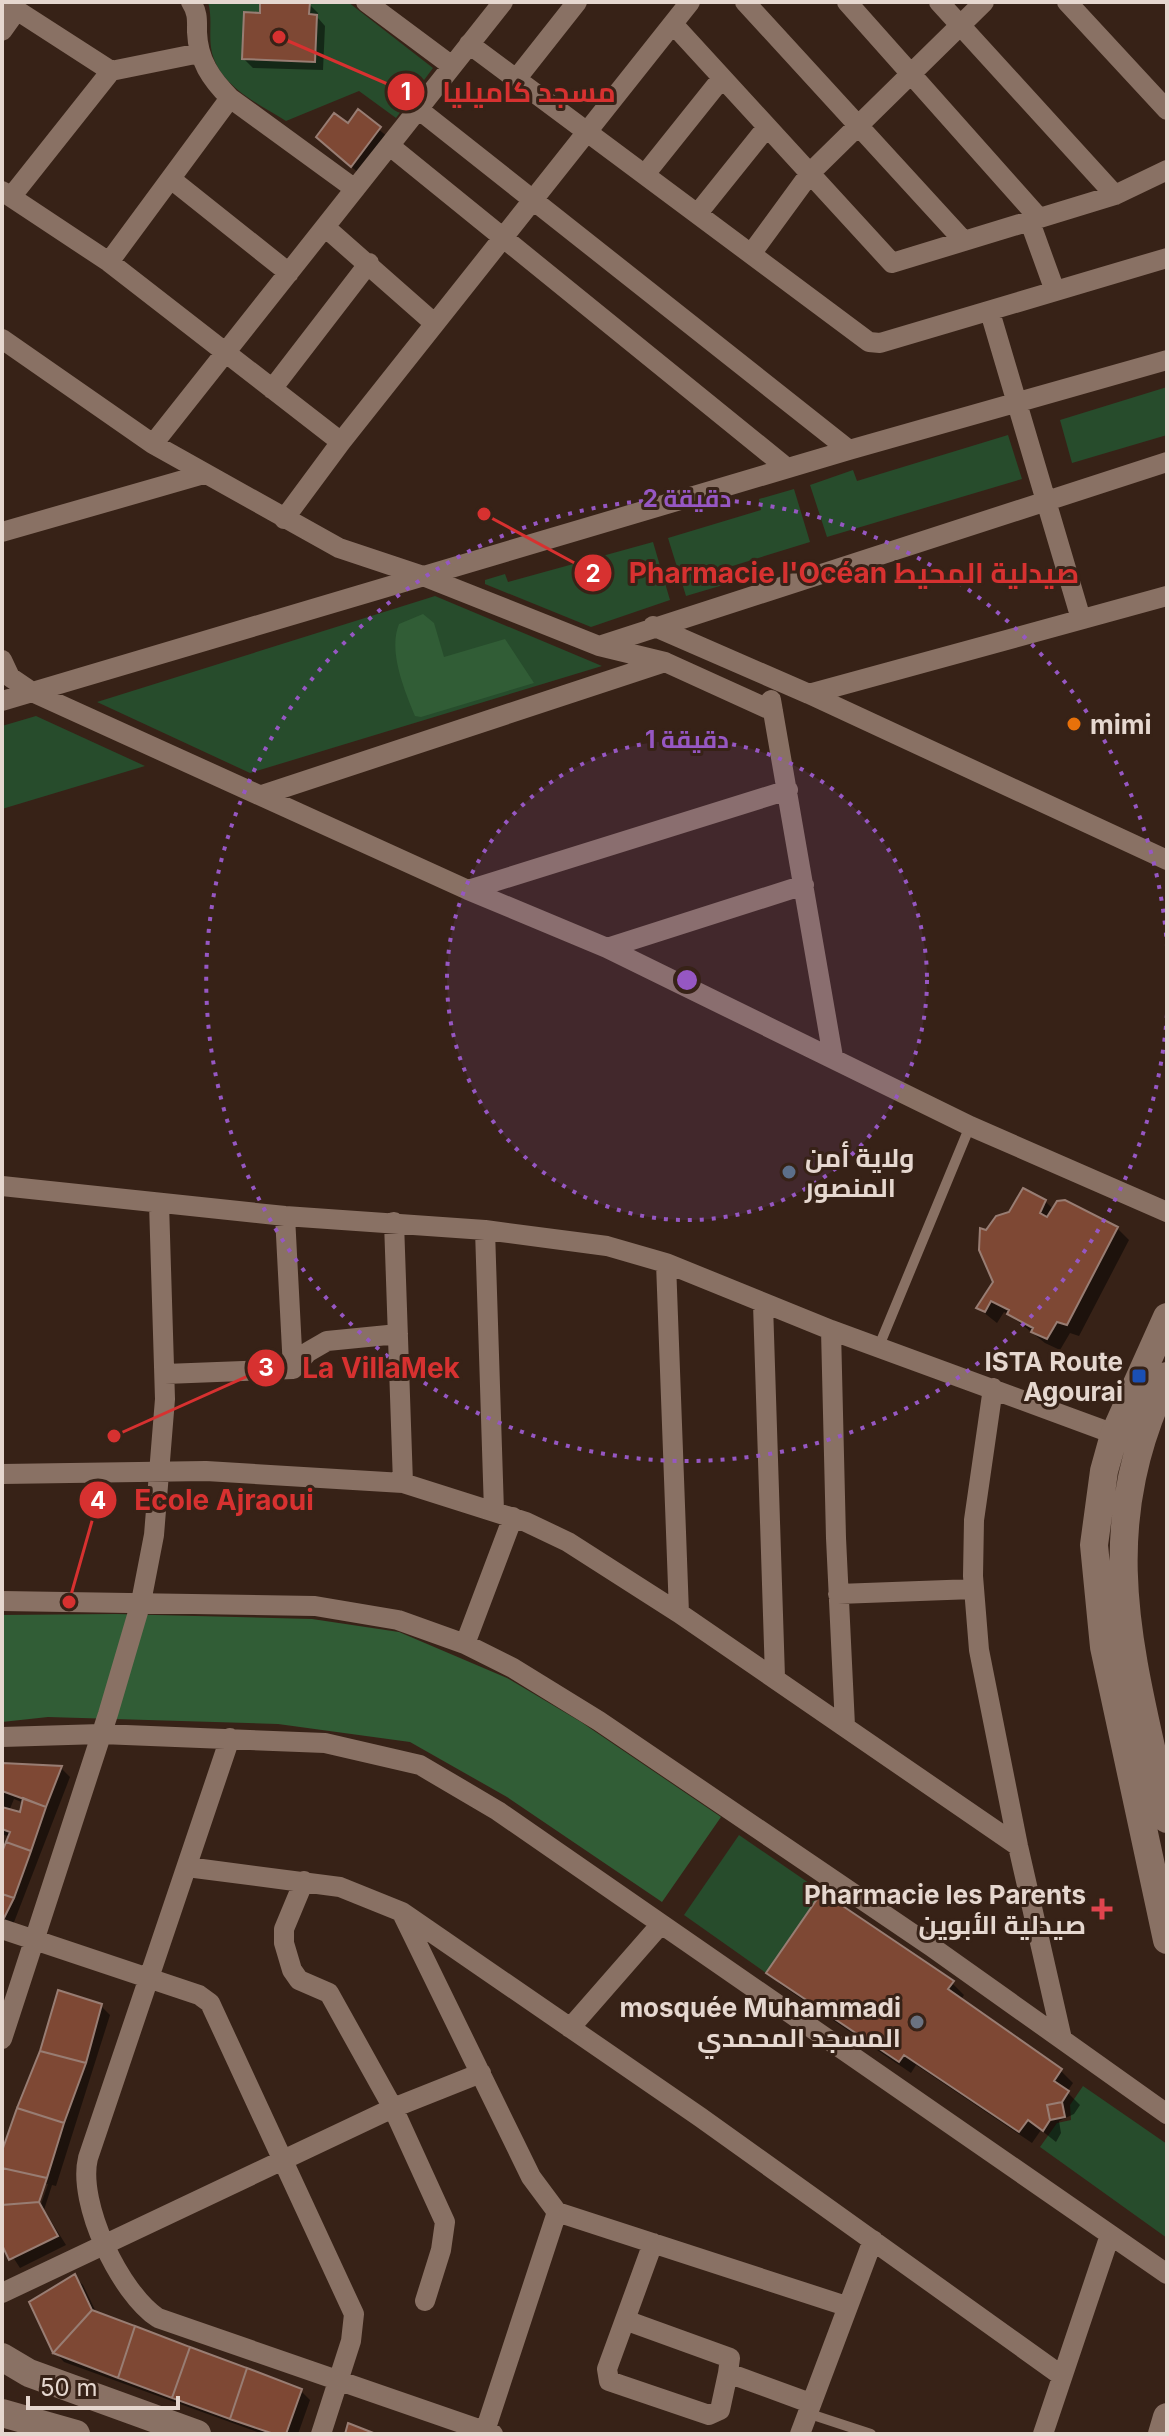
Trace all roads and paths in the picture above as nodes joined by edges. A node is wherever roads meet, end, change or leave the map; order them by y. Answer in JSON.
{"nodes":[{"id":1,"x":191,"y":2,"type":"edge"},
{"id":2,"x":366,"y":2,"type":"edge"},
{"id":3,"x":503,"y":2,"type":"edge"},
{"id":4,"x":577,"y":2,"type":"edge"},
{"id":5,"x":690,"y":2,"type":"edge"},
{"id":6,"x":745,"y":2,"type":"edge"},
{"id":7,"x":847,"y":2,"type":"edge"},
{"id":8,"x":939,"y":2,"type":"edge"},
{"id":9,"x":984,"y":2,"type":"edge"},
{"id":10,"x":1067,"y":2,"type":"edge"},
{"id":11,"x":11,"y":6,"type":"edge"},
{"id":12,"x":673,"y":24,"type":"junction"},
{"id":13,"x":960,"y":25,"type":"junction"},
{"id":14,"x":2,"y":31,"type":"edge"},
{"id":15,"x":469,"y":44,"type":"junction"},
{"id":16,"x":200,"y":53,"type":"junction"},
{"id":17,"x":452,"y":66,"type":"junction"},
{"id":18,"x":111,"y":71,"type":"junction"},
{"id":19,"x":908,"y":73,"type":"junction"},
{"id":20,"x":517,"y":78,"type":"junction"},
{"id":21,"x":722,"y":78,"type":"junction"},
{"id":22,"x":230,"y":98,"type":"junction"},
{"id":23,"x":418,"y":109,"type":"junction"},
{"id":24,"x":1167,"y":110,"type":"edge"},
{"id":25,"x":855,"y":125,"type":"junction"},
{"id":26,"x":767,"y":127,"type":"junction"},
{"id":27,"x":588,"y":130,"type":"junction"},
{"id":28,"x":390,"y":146,"type":"junction"},
{"id":29,"x":1167,"y":170,"type":"edge"},
{"id":30,"x":811,"y":172,"type":"junction"},
{"id":31,"x":646,"y":173,"type":"junction"},
{"id":32,"x":171,"y":179,"type":"junction"},
{"id":33,"x":355,"y":189,"type":"junction"},
{"id":34,"x":6,"y":194,"type":"edge"},
{"id":35,"x":1115,"y":195,"type":"junction"},
{"id":36,"x":535,"y":200,"type":"junction"},
{"id":37,"x":698,"y":213,"type":"junction"},
{"id":38,"x":1034,"y":220,"type":"junction"},
{"id":39,"x":325,"y":227,"type":"junction"},
{"id":40,"x":503,"y":237,"type":"junction"},
{"id":41,"x":963,"y":240,"type":"junction"},
{"id":42,"x":751,"y":254,"type":"junction"},
{"id":43,"x":1167,"y":258,"type":"edge"},
{"id":44,"x":109,"y":262,"type":"junction"},
{"id":45,"x":369,"y":263,"type":"junction"},
{"id":46,"x":289,"y":273,"type":"junction"},
{"id":47,"x":1055,"y":291,"type":"junction"},
{"id":48,"x":990,"y":312,"type":"junction"},
{"id":49,"x":434,"y":323,"type":"junction"},
{"id":50,"x":2,"y":339,"type":"edge"},
{"id":51,"x":225,"y":354,"type":"junction"},
{"id":52,"x":1167,"y":360,"type":"edge"},
{"id":53,"x":272,"y":389,"type":"junction"},
{"id":54,"x":1017,"y":404,"type":"junction"},
{"id":55,"x":341,"y":442,"type":"junction"},
{"id":56,"x":153,"y":444,"type":"junction"},
{"id":57,"x":849,"y":450,"type":"junction"},
{"id":58,"x":1167,"y":462,"type":"edge"},
{"id":59,"x":787,"y":468,"type":"junction"},
{"id":60,"x":204,"y":474,"type":"junction"},
{"id":61,"x":1046,"y":500,"type":"junction"},
{"id":62,"x":284,"y":519,"type":"junction"},
{"id":63,"x":2,"y":532,"type":"edge"},
{"id":64,"x":423,"y":576,"type":"junction"},
{"id":65,"x":1167,"y":596,"type":"edge"},
{"id":66,"x":1081,"y":619,"type":"junction"},
{"id":67,"x":653,"y":626,"type":"junction"},
{"id":68,"x":599,"y":646,"type":"junction"},
{"id":69,"x":2,"y":660,"type":"edge"},
{"id":70,"x":665,"y":662,"type":"junction"},
{"id":71,"x":768,"y":676,"type":"junction"},
{"id":72,"x":32,"y":692,"type":"junction"},
{"id":73,"x":809,"y":694,"type":"junction"},
{"id":74,"x":2,"y":701,"type":"edge"},
{"id":75,"x":773,"y":711,"type":"junction"},
{"id":76,"x":788,"y":790,"type":"junction"},
{"id":77,"x":262,"y":795,"type":"junction"},
{"id":78,"x":1167,"y":860,"type":"edge"},
{"id":79,"x":804,"y":885,"type":"junction"},
{"id":80,"x":468,"y":890,"type":"junction"},
{"id":81,"x":607,"y":948,"type":"junction"},
{"id":82,"x":833,"y":1057,"type":"junction"},
{"id":83,"x":970,"y":1126,"type":"junction"},
{"id":84,"x":2,"y":1186,"type":"edge"},
{"id":85,"x":159,"y":1203,"type":"junction"},
{"id":86,"x":1167,"y":1212,"type":"edge"},
{"id":87,"x":285,"y":1216,"type":"junction"},
{"id":88,"x":394,"y":1222,"type":"junction"},
{"id":89,"x":485,"y":1230,"type":"junction"},
{"id":90,"x":666,"y":1263,"type":"junction"},
{"id":91,"x":763,"y":1304,"type":"junction"},
{"id":92,"x":1167,"y":1317,"type":"edge"},
{"id":93,"x":831,"y":1330,"type":"junction"},
{"id":94,"x":398,"y":1334,"type":"junction"},
{"id":95,"x":879,"y":1346,"type":"junction"},
{"id":96,"x":293,"y":1369,"type":"junction"},
{"id":97,"x":165,"y":1374,"type":"junction"},
{"id":98,"x":1167,"y":1376,"type":"edge"},
{"id":99,"x":993,"y":1388,"type":"junction"},
{"id":100,"x":1127,"y":1439,"type":"junction"},
{"id":101,"x":160,"y":1470,"type":"junction"},
{"id":102,"x":2,"y":1474,"type":"edge"},
{"id":103,"x":403,"y":1483,"type":"junction"},
{"id":104,"x":504,"y":1514,"type":"junction"},
{"id":105,"x":974,"y":1589,"type":"junction"},
{"id":106,"x":838,"y":1594,"type":"junction"},
{"id":107,"x":2,"y":1601,"type":"edge"},
{"id":108,"x":141,"y":1602,"type":"junction"},
{"id":109,"x":679,"y":1613,"type":"junction"},
{"id":110,"x":465,"y":1644,"type":"junction"},
{"id":111,"x":775,"y":1677,"type":"junction"},
{"id":112,"x":845,"y":1726,"type":"junction"},
{"id":113,"x":101,"y":1734,"type":"junction"},
{"id":114,"x":2,"y":1737,"type":"edge"},
{"id":115,"x":230,"y":1738,"type":"junction"},
{"id":116,"x":1167,"y":1819,"type":"edge"},
{"id":117,"x":1018,"y":1846,"type":"junction"},
{"id":118,"x":187,"y":1867,"type":"junction"},
{"id":119,"x":304,"y":1881,"type":"junction"},
{"id":120,"x":402,"y":1912,"type":"junction"},
{"id":121,"x":661,"y":1924,"type":"junction"},
{"id":122,"x":2,"y":1929,"type":"edge"},
{"id":123,"x":1167,"y":1940,"type":"edge"},
{"id":124,"x":36,"y":1941,"type":"junction"},
{"id":125,"x":146,"y":1978,"type":"junction"},
{"id":126,"x":570,"y":2028,"type":"junction"},
{"id":127,"x":2,"y":2039,"type":"edge"},
{"id":128,"x":1062,"y":2039,"type":"junction"},
{"id":129,"x":481,"y":2073,"type":"junction"},
{"id":130,"x":393,"y":2108,"type":"junction"},
{"id":131,"x":1167,"y":2114,"type":"edge"},
{"id":132,"x":285,"y":2162,"type":"junction"},
{"id":133,"x":557,"y":2212,"type":"junction"},
{"id":134,"x":1110,"y":2235,"type":"junction"},
{"id":135,"x":873,"y":2240,"type":"junction"},
{"id":136,"x":653,"y":2243,"type":"junction"},
{"id":137,"x":107,"y":2246,"type":"junction"},
{"id":138,"x":1167,"y":2274,"type":"edge"},
{"id":139,"x":2,"y":2293,"type":"edge"},
{"id":140,"x":425,"y":2301,"type":"dead end"},
{"id":141,"x":846,"y":2306,"type":"junction"},
{"id":142,"x":625,"y":2320,"type":"junction"},
{"id":143,"x":2,"y":2357,"type":"edge"},
{"id":144,"x":728,"y":2373,"type":"junction"},
{"id":145,"x":1062,"y":2376,"type":"junction"},
{"id":146,"x":340,"y":2380,"type":"junction"},
{"id":147,"x":808,"y":2408,"type":"junction"},
{"id":148,"x":2,"y":2413,"type":"edge"},
{"id":149,"x":1167,"y":2417,"type":"edge"},
{"id":150,"x":487,"y":2433,"type":"edge"},
{"id":151,"x":76,"y":2434,"type":"edge"},
{"id":152,"x":197,"y":2434,"type":"edge"},
{"id":153,"x":321,"y":2434,"type":"edge"},
{"id":154,"x":800,"y":2434,"type":"edge"},
{"id":155,"x":871,"y":2434,"type":"edge"},
{"id":156,"x":1043,"y":2434,"type":"edge"},
{"id":157,"x":1162,"y":2434,"type":"edge"}],
"edges":[{"from":1,"to":16,"type":"street"},
{"from":2,"to":17,"type":"street"},
{"from":3,"to":15,"type":"street"},
{"from":4,"to":20,"type":"street"},
{"from":5,"to":12,"type":"street"},
{"from":6,"to":25,"type":"street"},
{"from":7,"to":19,"type":"street"},
{"from":8,"to":13,"type":"street"},
{"from":9,"to":13,"type":"street"},
{"from":10,"to":24,"type":"street"},
{"from":11,"to":14,"type":"street"},
{"from":11,"to":18,"type":"street"},
{"from":12,"to":21,"type":"street"},
{"from":12,"to":27,"type":"street"},
{"from":13,"to":19,"type":"street"},
{"from":13,"to":35,"type":"street"},
{"from":15,"to":17,"type":"street"},
{"from":15,"to":20,"type":"street"},
{"from":16,"to":18,"type":"street"},
{"from":16,"to":22,"type":"street"},
{"from":17,"to":23,"type":"street"},
{"from":18,"to":34,"type":"street"},
{"from":19,"to":25,"type":"street"},
{"from":19,"to":38,"type":"street"},
{"from":20,"to":27,"type":"street"},
{"from":21,"to":26,"type":"street"},
{"from":21,"to":31,"type":"street"},
{"from":22,"to":32,"type":"street"},
{"from":22,"to":33,"type":"street"},
{"from":23,"to":28,"type":"street"},
{"from":23,"to":36,"type":"street"},
{"from":25,"to":30,"type":"street"},
{"from":25,"to":41,"type":"street"},
{"from":26,"to":30,"type":"street"},
{"from":26,"to":37,"type":"street"},
{"from":27,"to":31,"type":"street"},
{"from":27,"to":36,"type":"street"},
{"from":28,"to":33,"type":"street"},
{"from":28,"to":40,"type":"street"},
{"from":29,"to":35,"type":"street"},
{"from":30,"to":41,"type":"street"},
{"from":30,"to":42,"type":"street"},
{"from":31,"to":37,"type":"street"},
{"from":32,"to":44,"type":"street"},
{"from":32,"to":46,"type":"street"},
{"from":33,"to":39,"type":"street"},
{"from":34,"to":44,"type":"street"},
{"from":35,"to":38,"type":"street"},
{"from":36,"to":40,"type":"street"},
{"from":36,"to":57,"type":"street"},
{"from":37,"to":42,"type":"street"},
{"from":38,"to":41,"type":"street"},
{"from":38,"to":47,"type":"street"},
{"from":39,"to":45,"type":"street"},
{"from":39,"to":46,"type":"street"},
{"from":40,"to":49,"type":"street"},
{"from":40,"to":59,"type":"street"},
{"from":42,"to":48,"type":"street"},
{"from":43,"to":47,"type":"street"},
{"from":44,"to":51,"type":"street"},
{"from":45,"to":49,"type":"street"},
{"from":45,"to":53,"type":"street"},
{"from":46,"to":51,"type":"street"},
{"from":47,"to":48,"type":"street"},
{"from":48,"to":54,"type":"street"},
{"from":49,"to":55,"type":"street"},
{"from":50,"to":56,"type":"street"},
{"from":51,"to":53,"type":"street"},
{"from":51,"to":56,"type":"street"},
{"from":52,"to":54,"type":"street"},
{"from":53,"to":55,"type":"street"},
{"from":54,"to":57,"type":"street"},
{"from":54,"to":61,"type":"street"},
{"from":55,"to":62,"type":"street"},
{"from":56,"to":60,"type":"street"},
{"from":57,"to":59,"type":"street"},
{"from":58,"to":61,"type":"street"},
{"from":59,"to":64,"type":"street"},
{"from":60,"to":62,"type":"street"},
{"from":60,"to":63,"type":"street"},
{"from":61,"to":66,"type":"street"},
{"from":61,"to":67,"type":"street"},
{"from":62,"to":64,"type":"street"},
{"from":64,"to":68,"type":"street"},
{"from":64,"to":72,"type":"street"},
{"from":65,"to":66,"type":"street"},
{"from":66,"to":73,"type":"street"},
{"from":67,"to":68,"type":"street"},
{"from":67,"to":71,"type":"street"},
{"from":68,"to":70,"type":"street"},
{"from":69,"to":72,"type":"street"},
{"from":70,"to":75,"type":"street"},
{"from":70,"to":77,"type":"street"},
{"from":71,"to":73,"type":"street"},
{"from":71,"to":75,"type":"street"},
{"from":72,"to":74,"type":"street"},
{"from":72,"to":77,"type":"street"},
{"from":73,"to":78,"type":"street"},
{"from":75,"to":76,"type":"street"},
{"from":76,"to":79,"type":"street"},
{"from":76,"to":80,"type":"street"},
{"from":77,"to":80,"type":"street"},
{"from":79,"to":81,"type":"street"},
{"from":79,"to":82,"type":"street"},
{"from":80,"to":81,"type":"street"},
{"from":81,"to":82,"type":"street"},
{"from":82,"to":83,"type":"street"},
{"from":83,"to":86,"type":"street"},
{"from":83,"to":95,"type":"lane"},
{"from":84,"to":85,"type":"street"},
{"from":85,"to":87,"type":"street"},
{"from":85,"to":97,"type":"street"},
{"from":87,"to":88,"type":"street"},
{"from":87,"to":96,"type":"street"},
{"from":88,"to":89,"type":"street"},
{"from":88,"to":94,"type":"street"},
{"from":89,"to":90,"type":"street"},
{"from":89,"to":104,"type":"street"},
{"from":90,"to":91,"type":"street"},
{"from":90,"to":109,"type":"street"},
{"from":91,"to":93,"type":"street"},
{"from":91,"to":111,"type":"street"},
{"from":92,"to":100,"type":"main road"},
{"from":93,"to":95,"type":"street"},
{"from":93,"to":106,"type":"street"},
{"from":94,"to":96,"type":"street"},
{"from":94,"to":103,"type":"street"},
{"from":95,"to":99,"type":"street"},
{"from":96,"to":97,"type":"street"},
{"from":97,"to":101,"type":"street"},
{"from":98,"to":100,"type":"main road"},
{"from":99,"to":100,"type":"street"},
{"from":99,"to":105,"type":"street"},
{"from":100,"to":116,"type":"main road"},
{"from":100,"to":123,"type":"main road"},
{"from":101,"to":102,"type":"street"},
{"from":101,"to":103,"type":"street"},
{"from":101,"to":108,"type":"street"},
{"from":103,"to":104,"type":"street"},
{"from":104,"to":109,"type":"street"},
{"from":104,"to":110,"type":"street"},
{"from":105,"to":106,"type":"street"},
{"from":105,"to":117,"type":"street"},
{"from":106,"to":112,"type":"street"},
{"from":107,"to":108,"type":"street"},
{"from":108,"to":110,"type":"street"},
{"from":108,"to":113,"type":"street"},
{"from":109,"to":111,"type":"street"},
{"from":110,"to":128,"type":"street"},
{"from":111,"to":112,"type":"street"},
{"from":112,"to":117,"type":"street"},
{"from":113,"to":114,"type":"street"},
{"from":113,"to":115,"type":"street"},
{"from":113,"to":124,"type":"street"},
{"from":115,"to":118,"type":"street"},
{"from":115,"to":121,"type":"street"},
{"from":117,"to":128,"type":"street"},
{"from":118,"to":119,"type":"street"},
{"from":118,"to":125,"type":"street"},
{"from":119,"to":120,"type":"street"},
{"from":119,"to":130,"type":"street"},
{"from":120,"to":126,"type":"street"},
{"from":120,"to":129,"type":"street"},
{"from":121,"to":126,"type":"street"},
{"from":121,"to":134,"type":"street"},
{"from":122,"to":124,"type":"street"},
{"from":124,"to":125,"type":"street"},
{"from":124,"to":127,"type":"street"},
{"from":125,"to":132,"type":"street"},
{"from":125,"to":137,"type":"street"},
{"from":126,"to":135,"type":"street"},
{"from":128,"to":131,"type":"street"},
{"from":129,"to":130,"type":"street"},
{"from":129,"to":133,"type":"street"},
{"from":130,"to":132,"type":"street"},
{"from":130,"to":140,"type":"street"},
{"from":132,"to":137,"type":"street"},
{"from":132,"to":146,"type":"street"},
{"from":133,"to":136,"type":"street"},
{"from":133,"to":150,"type":"street"},
{"from":134,"to":138,"type":"street"},
{"from":134,"to":145,"type":"street"},
{"from":135,"to":141,"type":"street"},
{"from":135,"to":145,"type":"street"},
{"from":136,"to":141,"type":"street"},
{"from":136,"to":142,"type":"street"},
{"from":137,"to":139,"type":"street"},
{"from":137,"to":146,"type":"street"},
{"from":141,"to":147,"type":"street"},
{"from":142,"to":144,"type":"street"},
{"from":142,"to":144,"type":"street"},
{"from":143,"to":152,"type":"main road"},
{"from":144,"to":147,"type":"street"},
{"from":145,"to":156,"type":"street"},
{"from":146,"to":150,"type":"street"},
{"from":146,"to":153,"type":"street"},
{"from":147,"to":154,"type":"street"},
{"from":147,"to":155,"type":"lane"},
{"from":148,"to":151,"type":"main road"},
{"from":149,"to":157,"type":"main road"}]}
